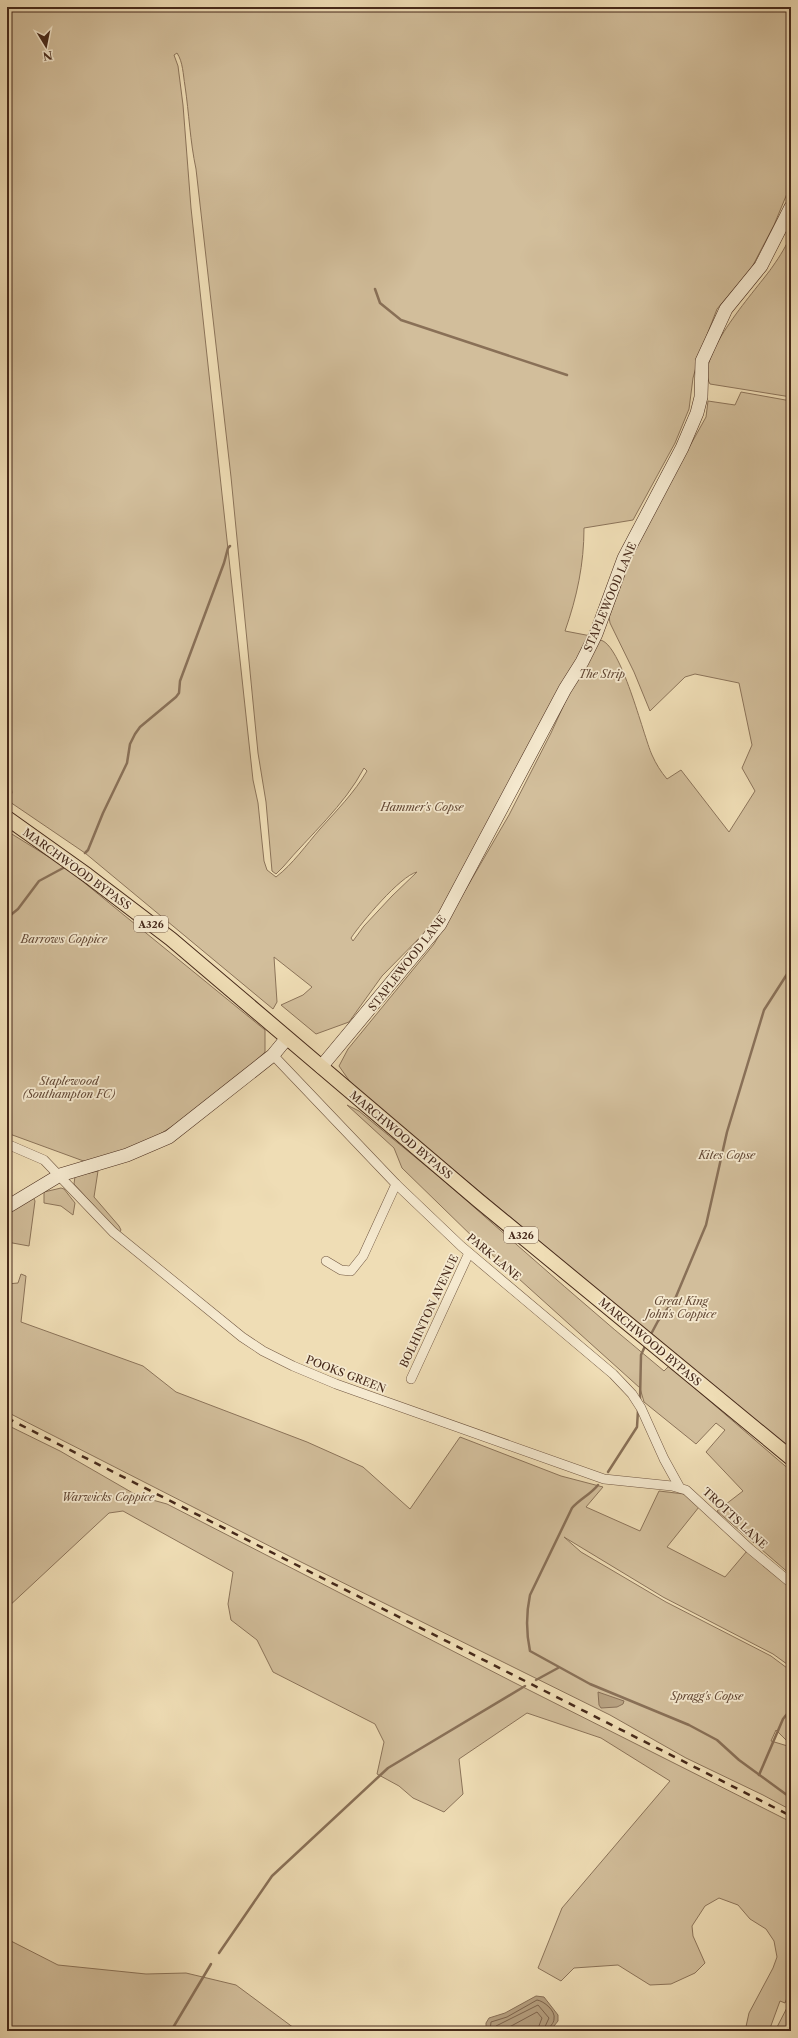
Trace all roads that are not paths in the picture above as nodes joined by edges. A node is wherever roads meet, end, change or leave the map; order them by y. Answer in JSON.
{"nodes":[{"id":1,"x":791,"y":207,"type":"edge"},
{"id":2,"x":7,"y":818,"type":"edge"},
{"id":3,"x":287,"y":1038,"type":"junction"},
{"id":4,"x":273,"y":1056,"type":"junction"},
{"id":5,"x":321,"y":1067,"type":"junction"},
{"id":6,"x":7,"y":1144,"type":"edge"},
{"id":7,"x":60,"y":1175,"type":"junction"},
{"id":8,"x":396,"y":1184,"type":"junction"},
{"id":9,"x":7,"y":1206,"type":"edge"},
{"id":10,"x":469,"y":1253,"type":"junction"},
{"id":11,"x":326,"y":1261,"type":"dead end"},
{"id":12,"x":410,"y":1378,"type":"dead end"},
{"id":13,"x":791,"y":1458,"type":"edge"},
{"id":14,"x":680,"y":1488,"type":"junction"},
{"id":15,"x":791,"y":1583,"type":"edge"}],
"edges":[{"from":1,"to":5,"type":"street","name":"STAPLEWOOD LANE"},
{"from":2,"to":3,"type":"main road","name":"MARCHWOOD BYPASS","number":"A326"},
{"from":3,"to":4,"type":"street"},
{"from":3,"to":5,"type":"main road","name":"MARCHWOOD BYPASS","number":"A326"},
{"from":4,"to":7,"type":"street"},
{"from":4,"to":8,"type":"street","name":"PARK LANE"},
{"from":5,"to":13,"type":"main road","name":"MARCHWOOD BYPASS","number":"A326"},
{"from":6,"to":7,"type":"street","name":"POOKS GREEN"},
{"from":7,"to":9,"type":"street"},
{"from":7,"to":14,"type":"street","name":"POOKS GREEN"},
{"from":8,"to":10,"type":"street","name":"PARK LANE"},
{"from":8,"to":11,"type":"street"},
{"from":10,"to":12,"type":"street","name":"BOLHINTON AVENUE"},
{"from":10,"to":14,"type":"street","name":"PARK LANE"},
{"from":14,"to":15,"type":"street","name":"TROTTS LANE"}]}
